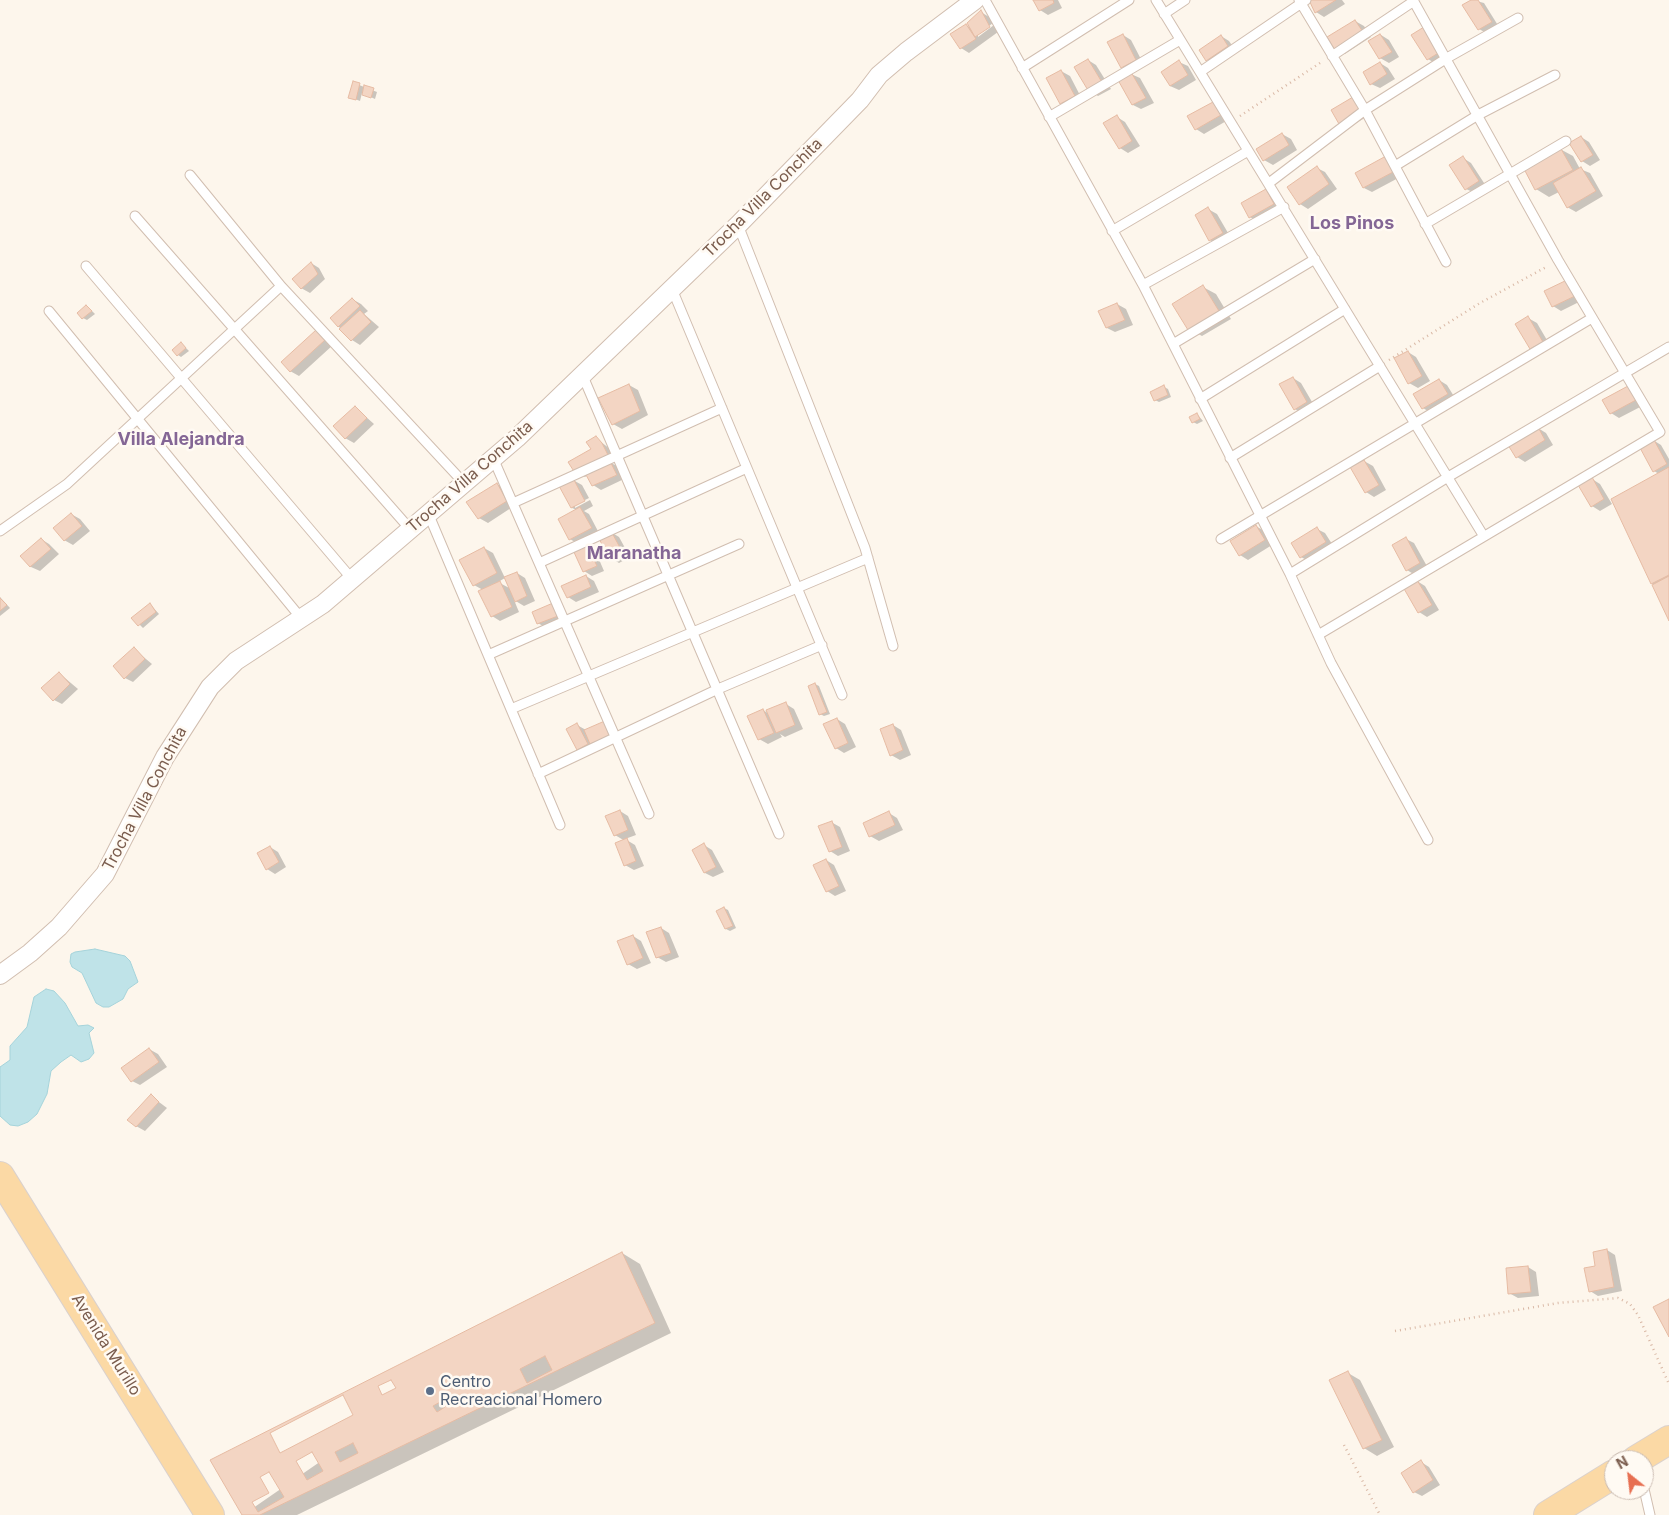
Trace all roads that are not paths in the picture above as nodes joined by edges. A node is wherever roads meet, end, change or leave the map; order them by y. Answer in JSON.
{"nodes":[{"id":1,"x":975,"y":0,"type":"edge"},
{"id":2,"x":985,"y":0,"type":"edge"},
{"id":3,"x":1129,"y":0,"type":"edge"},
{"id":4,"x":1156,"y":0,"type":"edge"},
{"id":5,"x":1185,"y":0,"type":"edge"},
{"id":6,"x":1302,"y":1,"type":"edge"},
{"id":7,"x":1414,"y":1,"type":"edge"},
{"id":8,"x":1164,"y":14,"type":"junction"},
{"id":9,"x":1518,"y":18,"type":"dead end"},
{"id":10,"x":1180,"y":40,"type":"junction"},
{"id":11,"x":1332,"y":56,"type":"junction"},
{"id":12,"x":1447,"y":58,"type":"junction"},
{"id":13,"x":1022,"y":68,"type":"junction"},
{"id":14,"x":1200,"y":72,"type":"junction"},
{"id":15,"x":1555,"y":75,"type":"dead end"},
{"id":16,"x":1364,"y":110,"type":"junction"},
{"id":17,"x":1478,"y":114,"type":"junction"},
{"id":18,"x":1049,"y":117,"type":"junction"},
{"id":19,"x":1566,"y":141,"type":"dead end"},
{"id":20,"x":1248,"y":151,"type":"junction"},
{"id":21,"x":1395,"y":166,"type":"junction"},
{"id":22,"x":1510,"y":173,"type":"junction"},
{"id":23,"x":190,"y":175,"type":"dead end"},
{"id":24,"x":1269,"y":183,"type":"junction"},
{"id":25,"x":1284,"y":207,"type":"junction"},
{"id":26,"x":135,"y":216,"type":"dead end"},
{"id":27,"x":1425,"y":224,"type":"junction"},
{"id":28,"x":738,"y":225,"type":"junction"},
{"id":29,"x":1112,"y":231,"type":"junction"},
{"id":30,"x":1315,"y":259,"type":"junction"},
{"id":31,"x":1446,"y":262,"type":"dead end"},
{"id":32,"x":86,"y":266,"type":"dead end"},
{"id":33,"x":281,"y":286,"type":"junction"},
{"id":34,"x":1143,"y":286,"type":"junction"},
{"id":35,"x":672,"y":289,"type":"junction"},
{"id":36,"x":1345,"y":309,"type":"junction"},
{"id":37,"x":49,"y":311,"type":"dead end"},
{"id":38,"x":1592,"y":318,"type":"junction"},
{"id":39,"x":233,"y":331,"type":"junction"},
{"id":40,"x":1173,"y":344,"type":"junction"},
{"id":41,"x":1669,"y":347,"type":"edge"},
{"id":42,"x":1380,"y":366,"type":"junction"},
{"id":43,"x":1626,"y":372,"type":"junction"},
{"id":44,"x":582,"y":374,"type":"junction"},
{"id":45,"x":182,"y":379,"type":"junction"},
{"id":46,"x":1200,"y":399,"type":"junction"},
{"id":47,"x":722,"y":408,"type":"junction"},
{"id":48,"x":138,"y":418,"type":"junction"},
{"id":49,"x":1414,"y":422,"type":"junction"},
{"id":50,"x":618,"y":456,"type":"junction"},
{"id":51,"x":493,"y":458,"type":"junction"},
{"id":52,"x":1230,"y":458,"type":"junction"},
{"id":53,"x":747,"y":468,"type":"junction"},
{"id":54,"x":1448,"y":477,"type":"junction"},
{"id":55,"x":464,"y":483,"type":"junction"},
{"id":56,"x":513,"y":503,"type":"junction"},
{"id":57,"x":428,"y":513,"type":"junction"},
{"id":58,"x":643,"y":514,"type":"junction"},
{"id":59,"x":1260,"y":516,"type":"junction"},
{"id":60,"x":410,"y":529,"type":"junction"},
{"id":61,"x":0,"y":531,"type":"edge"},
{"id":62,"x":1483,"y":535,"type":"junction"},
{"id":63,"x":1221,"y":539,"type":"dead end"},
{"id":64,"x":739,"y":544,"type":"dead end"},
{"id":65,"x":868,"y":558,"type":"junction"},
{"id":66,"x":539,"y":562,"type":"junction"},
{"id":67,"x":1290,"y":574,"type":"junction"},
{"id":68,"x":669,"y":575,"type":"junction"},
{"id":69,"x":352,"y":579,"type":"junction"},
{"id":70,"x":797,"y":587,"type":"junction"},
{"id":71,"x":301,"y":618,"type":"junction"},
{"id":72,"x":564,"y":620,"type":"junction"},
{"id":73,"x":694,"y":632,"type":"junction"},
{"id":74,"x":1318,"y":635,"type":"junction"},
{"id":75,"x":822,"y":645,"type":"junction"},
{"id":76,"x":892,"y":646,"type":"dead end"},
{"id":77,"x":488,"y":655,"type":"junction"},
{"id":78,"x":589,"y":677,"type":"junction"},
{"id":79,"x":718,"y":688,"type":"junction"},
{"id":80,"x":842,"y":695,"type":"dead end"},
{"id":81,"x":511,"y":709,"type":"junction"},
{"id":82,"x":615,"y":736,"type":"junction"},
{"id":83,"x":538,"y":774,"type":"junction"},
{"id":84,"x":649,"y":814,"type":"dead end"},
{"id":85,"x":560,"y":825,"type":"dead end"},
{"id":86,"x":779,"y":834,"type":"dead end"},
{"id":87,"x":1428,"y":840,"type":"dead end"},
{"id":88,"x":0,"y":975,"type":"edge"},
{"id":89,"x":0,"y":1176,"type":"edge"},
{"id":90,"x":1669,"y":1440,"type":"edge"},
{"id":91,"x":1653,"y":1450,"type":"edge"},
{"id":92,"x":1604,"y":1480,"type":"edge"},
{"id":93,"x":1647,"y":1500,"type":"edge"},
{"id":94,"x":210,"y":1515,"type":"edge"},
{"id":95,"x":1548,"y":1515,"type":"edge"},
{"id":96,"x":1650,"y":1515,"type":"edge"}],
"edges":[{"from":1,"to":28,"type":"street","name":"Trocha Villa Conchita"},
{"from":2,"to":13,"type":"lane"},
{"from":3,"to":13,"type":"lane"},
{"from":4,"to":8,"type":"lane"},
{"from":5,"to":8,"type":"lane"},
{"from":6,"to":11,"type":"lane"},
{"from":6,"to":14,"type":"lane"},
{"from":7,"to":11,"type":"lane"},
{"from":7,"to":12,"type":"lane"},
{"from":8,"to":10,"type":"lane"},
{"from":9,"to":12,"type":"lane"},
{"from":10,"to":14,"type":"lane"},
{"from":10,"to":18,"type":"lane"},
{"from":11,"to":16,"type":"lane"},
{"from":12,"to":16,"type":"lane"},
{"from":12,"to":17,"type":"lane"},
{"from":13,"to":18,"type":"lane"},
{"from":14,"to":20,"type":"lane"},
{"from":15,"to":17,"type":"lane"},
{"from":16,"to":21,"type":"lane"},
{"from":16,"to":24,"type":"lane"},
{"from":17,"to":21,"type":"lane"},
{"from":17,"to":22,"type":"lane"},
{"from":18,"to":29,"type":"lane"},
{"from":19,"to":22,"type":"lane"},
{"from":20,"to":24,"type":"lane"},
{"from":20,"to":29,"type":"lane"},
{"from":21,"to":27,"type":"lane"},
{"from":22,"to":27,"type":"lane"},
{"from":22,"to":38,"type":"lane"},
{"from":23,"to":33,"type":"lane"},
{"from":24,"to":25,"type":"lane"},
{"from":25,"to":30,"type":"lane"},
{"from":25,"to":34,"type":"lane"},
{"from":26,"to":39,"type":"lane"},
{"from":27,"to":31,"type":"lane"},
{"from":28,"to":35,"type":"street","name":"Trocha Villa Conchita"},
{"from":28,"to":65,"type":"lane"},
{"from":29,"to":34,"type":"lane"},
{"from":30,"to":36,"type":"lane"},
{"from":30,"to":40,"type":"lane"},
{"from":32,"to":45,"type":"lane"},
{"from":33,"to":39,"type":"lane"},
{"from":33,"to":55,"type":"lane"},
{"from":34,"to":40,"type":"lane"},
{"from":35,"to":44,"type":"street","name":"Trocha Villa Conchita"},
{"from":35,"to":47,"type":"lane"},
{"from":36,"to":42,"type":"lane"},
{"from":36,"to":46,"type":"lane"},
{"from":37,"to":48,"type":"lane"},
{"from":38,"to":43,"type":"lane"},
{"from":38,"to":49,"type":"lane"},
{"from":39,"to":45,"type":"lane"},
{"from":39,"to":60,"type":"lane"},
{"from":40,"to":46,"type":"lane"},
{"from":41,"to":43,"type":"lane"},
{"from":42,"to":49,"type":"lane"},
{"from":42,"to":52,"type":"lane"},
{"from":43,"to":54,"type":"lane"},
{"from":43,"to":62,"type":"lane"},
{"from":44,"to":50,"type":"lane"},
{"from":44,"to":51,"type":"street","name":"Trocha Villa Conchita"},
{"from":45,"to":48,"type":"lane"},
{"from":45,"to":69,"type":"lane"},
{"from":46,"to":52,"type":"lane"},
{"from":47,"to":50,"type":"lane"},
{"from":47,"to":53,"type":"lane"},
{"from":48,"to":61,"type":"lane"},
{"from":48,"to":71,"type":"lane"},
{"from":49,"to":54,"type":"lane"},
{"from":49,"to":59,"type":"lane"},
{"from":50,"to":56,"type":"lane"},
{"from":50,"to":58,"type":"lane"},
{"from":51,"to":55,"type":"street","name":"Trocha Villa Conchita"},
{"from":51,"to":56,"type":"lane"},
{"from":52,"to":59,"type":"lane"},
{"from":53,"to":58,"type":"lane"},
{"from":53,"to":70,"type":"lane"},
{"from":54,"to":62,"type":"lane"},
{"from":54,"to":67,"type":"lane"},
{"from":55,"to":57,"type":"street","name":"Trocha Villa Conchita"},
{"from":56,"to":66,"type":"lane"},
{"from":57,"to":60,"type":"street","name":"Trocha Villa Conchita"},
{"from":57,"to":77,"type":"lane"},
{"from":58,"to":66,"type":"lane"},
{"from":58,"to":68,"type":"lane"},
{"from":59,"to":63,"type":"lane"},
{"from":59,"to":67,"type":"lane"},
{"from":60,"to":69,"type":"street","name":"Trocha Villa Conchita"},
{"from":62,"to":74,"type":"lane"},
{"from":64,"to":68,"type":"lane"},
{"from":65,"to":70,"type":"lane"},
{"from":65,"to":76,"type":"lane"},
{"from":66,"to":72,"type":"lane"},
{"from":67,"to":74,"type":"lane"},
{"from":68,"to":72,"type":"lane"},
{"from":68,"to":73,"type":"lane"},
{"from":69,"to":71,"type":"street","name":"Trocha Villa Conchita"},
{"from":70,"to":73,"type":"lane"},
{"from":70,"to":75,"type":"lane"},
{"from":71,"to":88,"type":"street","name":"Trocha Villa Conchita"},
{"from":72,"to":77,"type":"lane"},
{"from":72,"to":78,"type":"lane"},
{"from":73,"to":78,"type":"lane"},
{"from":73,"to":79,"type":"lane"},
{"from":74,"to":87,"type":"lane"},
{"from":75,"to":79,"type":"lane"},
{"from":75,"to":80,"type":"lane"},
{"from":77,"to":81,"type":"lane"},
{"from":78,"to":81,"type":"lane"},
{"from":78,"to":82,"type":"lane"},
{"from":79,"to":82,"type":"lane"},
{"from":79,"to":86,"type":"lane"},
{"from":81,"to":83,"type":"lane"},
{"from":82,"to":83,"type":"lane"},
{"from":82,"to":84,"type":"lane"},
{"from":83,"to":85,"type":"lane"},
{"from":89,"to":94,"type":"main road","name":"Avenida Murillo"},
{"from":90,"to":91,"type":"main road"},
{"from":92,"to":95,"type":"main road"},
{"from":93,"to":96,"type":"lane"}]}
